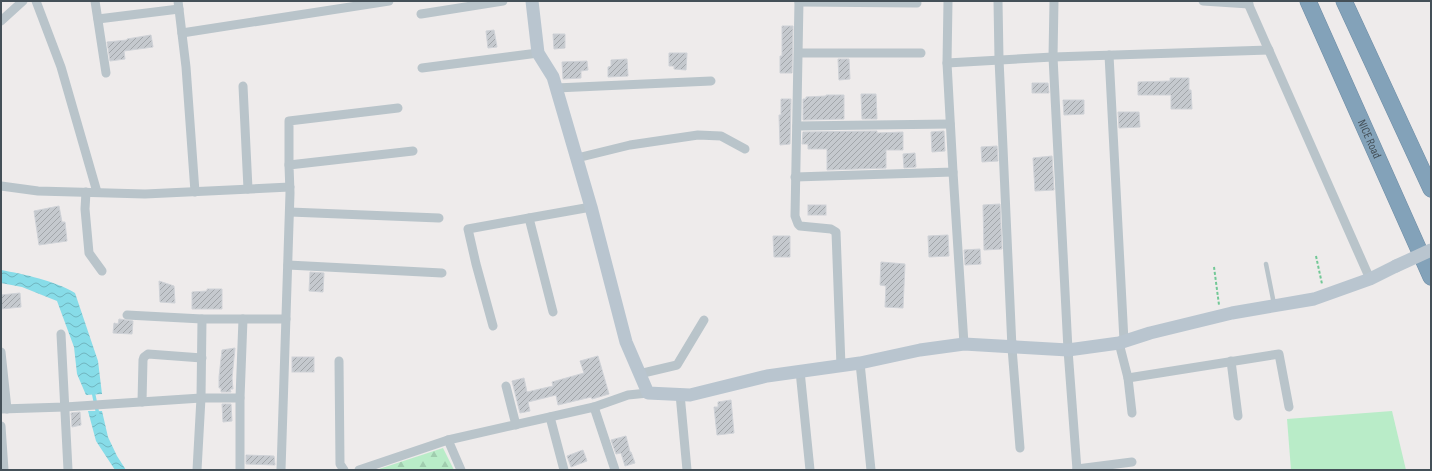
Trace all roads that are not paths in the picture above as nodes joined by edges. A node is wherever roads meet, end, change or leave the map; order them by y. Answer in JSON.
{"nodes":[{"id":1,"x":23,"y":1,"type":"edge"},
{"id":2,"x":36,"y":1,"type":"edge"},
{"id":3,"x":95,"y":1,"type":"edge"},
{"id":4,"x":389,"y":1,"type":"edge"},
{"id":5,"x":503,"y":1,"type":"edge"},
{"id":6,"x":532,"y":1,"type":"edge"},
{"id":7,"x":948,"y":1,"type":"edge"},
{"id":8,"x":998,"y":1,"type":"edge"},
{"id":9,"x":1054,"y":1,"type":"edge"},
{"id":10,"x":1203,"y":1,"type":"edge"},
{"id":11,"x":1308,"y":1,"type":"edge"},
{"id":12,"x":1344,"y":1,"type":"edge"},
{"id":13,"x":800,"y":2,"type":"edge"},
{"id":14,"x":1248,"y":2,"type":"edge"},
{"id":15,"x":475,"y":3,"type":"edge"},
{"id":16,"x":917,"y":3,"type":"dead end"},
{"id":17,"x":179,"y":5,"type":"edge"},
{"id":18,"x":421,"y":14,"type":"dead end"},
{"id":19,"x":98,"y":19,"type":"junction"},
{"id":20,"x":1,"y":21,"type":"edge"},
{"id":21,"x":182,"y":33,"type":"junction"},
{"id":22,"x":1269,"y":50,"type":"junction"},
{"id":23,"x":538,"y":53,"type":"junction"},
{"id":24,"x":799,"y":53,"type":"junction"},
{"id":25,"x":920,"y":53,"type":"dead end"},
{"id":26,"x":1109,"y":55,"type":"junction"},
{"id":27,"x":1053,"y":57,"type":"junction"},
{"id":28,"x":999,"y":59,"type":"junction"},
{"id":29,"x":947,"y":63,"type":"junction"},
{"id":30,"x":422,"y":68,"type":"dead end"},
{"id":31,"x":106,"y":73,"type":"dead end"},
{"id":32,"x":711,"y":80,"type":"dead end"},
{"id":33,"x":242,"y":86,"type":"dead end"},
{"id":34,"x":556,"y":88,"type":"junction"},
{"id":35,"x":398,"y":108,"type":"dead end"},
{"id":36,"x":950,"y":124,"type":"junction"},
{"id":37,"x":797,"y":126,"type":"junction"},
{"id":38,"x":745,"y":149,"type":"dead end"},
{"id":39,"x":413,"y":151,"type":"dead end"},
{"id":40,"x":577,"y":158,"type":"junction"},
{"id":41,"x":289,"y":165,"type":"junction"},
{"id":42,"x":952,"y":172,"type":"junction"},
{"id":43,"x":795,"y":177,"type":"junction"},
{"id":44,"x":1,"y":186,"type":"edge"},
{"id":45,"x":290,"y":187,"type":"junction"},
{"id":46,"x":248,"y":189,"type":"junction"},
{"id":47,"x":1431,"y":189,"type":"edge"},
{"id":48,"x":86,"y":192,"type":"junction"},
{"id":49,"x":97,"y":192,"type":"junction"},
{"id":50,"x":195,"y":192,"type":"junction"},
{"id":51,"x":591,"y":207,"type":"junction"},
{"id":52,"x":290,"y":212,"type":"junction"},
{"id":53,"x":438,"y":218,"type":"dead end"},
{"id":54,"x":529,"y":218,"type":"junction"},
{"id":55,"x":1431,"y":250,"type":"edge"},
{"id":56,"x":1266,"y":264,"type":"dead end"},
{"id":57,"x":288,"y":266,"type":"junction"},
{"id":58,"x":102,"y":271,"type":"dead end"},
{"id":59,"x":442,"y":273,"type":"dead end"},
{"id":60,"x":1431,"y":277,"type":"edge"},
{"id":61,"x":1370,"y":279,"type":"junction"},
{"id":62,"x":1274,"y":306,"type":"junction"},
{"id":63,"x":553,"y":312,"type":"dead end"},
{"id":64,"x":127,"y":315,"type":"dead end"},
{"id":65,"x":202,"y":319,"type":"junction"},
{"id":66,"x":243,"y":319,"type":"junction"},
{"id":67,"x":286,"y":319,"type":"junction"},
{"id":68,"x":704,"y":320,"type":"dead end"},
{"id":69,"x":493,"y":326,"type":"dead end"},
{"id":70,"x":61,"y":334,"type":"dead end"},
{"id":71,"x":1122,"y":342,"type":"junction"},
{"id":72,"x":964,"y":344,"type":"junction"},
{"id":73,"x":1012,"y":348,"type":"junction"},
{"id":74,"x":1068,"y":350,"type":"junction"},
{"id":75,"x":1,"y":352,"type":"edge"},
{"id":76,"x":202,"y":358,"type":"junction"},
{"id":77,"x":339,"y":361,"type":"dead end"},
{"id":78,"x":1231,"y":361,"type":"junction"},
{"id":79,"x":860,"y":363,"type":"junction"},
{"id":80,"x":841,"y":366,"type":"junction"},
{"id":81,"x":800,"y":371,"type":"junction"},
{"id":82,"x":639,"y":374,"type":"junction"},
{"id":83,"x":1128,"y":378,"type":"junction"},
{"id":84,"x":506,"y":386,"type":"dead end"},
{"id":85,"x":648,"y":393,"type":"junction"},
{"id":86,"x":680,"y":394,"type":"junction"},
{"id":87,"x":201,"y":398,"type":"junction"},
{"id":88,"x":240,"y":398,"type":"junction"},
{"id":89,"x":142,"y":402,"type":"junction"},
{"id":90,"x":65,"y":407,"type":"junction"},
{"id":91,"x":594,"y":407,"type":"junction"},
{"id":92,"x":1289,"y":407,"type":"dead end"},
{"id":93,"x":4,"y":409,"type":"edge"},
{"id":94,"x":1132,"y":414,"type":"dead end"},
{"id":95,"x":1238,"y":416,"type":"dead end"},
{"id":96,"x":550,"y":417,"type":"junction"},
{"id":97,"x":516,"y":424,"type":"junction"},
{"id":98,"x":1,"y":426,"type":"edge"},
{"id":99,"x":448,"y":440,"type":"junction"},
{"id":100,"x":1020,"y":448,"type":"dead end"},
{"id":101,"x":1132,"y":462,"type":"dead end"},
{"id":102,"x":1077,"y":469,"type":"edge"},
{"id":103,"x":4,"y":470,"type":"edge"},
{"id":104,"x":68,"y":470,"type":"edge"},
{"id":105,"x":197,"y":470,"type":"edge"},
{"id":106,"x":240,"y":470,"type":"edge"},
{"id":107,"x":281,"y":470,"type":"edge"},
{"id":108,"x":344,"y":470,"type":"edge"},
{"id":109,"x":359,"y":470,"type":"edge"},
{"id":110,"x":461,"y":470,"type":"edge"},
{"id":111,"x":564,"y":470,"type":"edge"},
{"id":112,"x":615,"y":470,"type":"edge"},
{"id":113,"x":687,"y":470,"type":"edge"},
{"id":114,"x":810,"y":470,"type":"edge"},
{"id":115,"x":871,"y":470,"type":"edge"}],
"edges":[{"from":1,"to":20,"type":"street"},
{"from":2,"to":49,"type":"street"},
{"from":3,"to":19,"type":"street"},
{"from":4,"to":21,"type":"street"},
{"from":5,"to":15,"type":"street"},
{"from":6,"to":23,"type":"street"},
{"from":7,"to":29,"type":"street"},
{"from":8,"to":28,"type":"street"},
{"from":9,"to":27,"type":"street"},
{"from":10,"to":14,"type":"street"},
{"from":11,"to":60,"type":"highway","name":"NICE Road"},
{"from":12,"to":47,"type":"highway"},
{"from":13,"to":16,"type":"street"},
{"from":13,"to":24,"type":"street"},
{"from":14,"to":22,"type":"street"},
{"from":15,"to":18,"type":"street"},
{"from":17,"to":19,"type":"street"},
{"from":17,"to":21,"type":"street"},
{"from":19,"to":31,"type":"street"},
{"from":21,"to":50,"type":"street"},
{"from":22,"to":26,"type":"street"},
{"from":22,"to":61,"type":"street"},
{"from":23,"to":30,"type":"street"},
{"from":23,"to":34,"type":"street"},
{"from":24,"to":25,"type":"street"},
{"from":24,"to":37,"type":"street"},
{"from":26,"to":27,"type":"street"},
{"from":26,"to":71,"type":"street"},
{"from":27,"to":28,"type":"street"},
{"from":27,"to":74,"type":"street"},
{"from":28,"to":29,"type":"street"},
{"from":28,"to":73,"type":"street"},
{"from":29,"to":36,"type":"street"},
{"from":32,"to":34,"type":"street"},
{"from":33,"to":46,"type":"street"},
{"from":34,"to":40,"type":"street"},
{"from":35,"to":41,"type":"street"},
{"from":36,"to":37,"type":"street"},
{"from":36,"to":42,"type":"street"},
{"from":37,"to":43,"type":"street"},
{"from":38,"to":40,"type":"street"},
{"from":39,"to":41,"type":"street"},
{"from":40,"to":51,"type":"street"},
{"from":41,"to":45,"type":"street"},
{"from":42,"to":43,"type":"street"},
{"from":42,"to":72,"type":"street"},
{"from":43,"to":80,"type":"street"},
{"from":44,"to":48,"type":"street"},
{"from":45,"to":46,"type":"street"},
{"from":45,"to":52,"type":"street"},
{"from":46,"to":50,"type":"street"},
{"from":48,"to":49,"type":"street"},
{"from":48,"to":58,"type":"street"},
{"from":49,"to":50,"type":"street"},
{"from":51,"to":54,"type":"street"},
{"from":51,"to":82,"type":"street"},
{"from":52,"to":53,"type":"street"},
{"from":52,"to":57,"type":"street"},
{"from":54,"to":63,"type":"street"},
{"from":54,"to":69,"type":"street"},
{"from":55,"to":61,"type":"street","bridge":true},
{"from":56,"to":62,"type":"lane"},
{"from":57,"to":59,"type":"street"},
{"from":57,"to":67,"type":"street"},
{"from":61,"to":62,"type":"street"},
{"from":62,"to":71,"type":"street"},
{"from":64,"to":65,"type":"street"},
{"from":65,"to":66,"type":"street"},
{"from":65,"to":76,"type":"street"},
{"from":66,"to":67,"type":"street"},
{"from":66,"to":88,"type":"street"},
{"from":67,"to":107,"type":"street"},
{"from":68,"to":82,"type":"street"},
{"from":70,"to":90,"type":"street"},
{"from":71,"to":74,"type":"street"},
{"from":71,"to":83,"type":"street"},
{"from":72,"to":73,"type":"street"},
{"from":72,"to":79,"type":"street"},
{"from":73,"to":74,"type":"street"},
{"from":73,"to":100,"type":"street"},
{"from":74,"to":102,"type":"street"},
{"from":75,"to":93,"type":"street"},
{"from":76,"to":87,"type":"street"},
{"from":76,"to":89,"type":"street"},
{"from":77,"to":108,"type":"street"},
{"from":78,"to":83,"type":"street"},
{"from":78,"to":92,"type":"street"},
{"from":78,"to":95,"type":"street"},
{"from":79,"to":80,"type":"street"},
{"from":79,"to":115,"type":"street"},
{"from":80,"to":81,"type":"street"},
{"from":81,"to":86,"type":"street"},
{"from":81,"to":114,"type":"street"},
{"from":82,"to":85,"type":"street"},
{"from":83,"to":94,"type":"street"},
{"from":84,"to":97,"type":"street"},
{"from":85,"to":86,"type":"street"},
{"from":85,"to":91,"type":"street"},
{"from":86,"to":113,"type":"street"},
{"from":87,"to":88,"type":"street"},
{"from":87,"to":89,"type":"street"},
{"from":87,"to":105,"type":"street"},
{"from":88,"to":106,"type":"street"},
{"from":89,"to":90,"type":"street"},
{"from":90,"to":93,"type":"street"},
{"from":90,"to":104,"type":"street"},
{"from":91,"to":96,"type":"street"},
{"from":91,"to":112,"type":"street"},
{"from":96,"to":97,"type":"street"},
{"from":96,"to":111,"type":"street"},
{"from":97,"to":99,"type":"street"},
{"from":98,"to":103,"type":"street"},
{"from":99,"to":109,"type":"street"},
{"from":99,"to":110,"type":"street"},
{"from":101,"to":102,"type":"street"}]}
